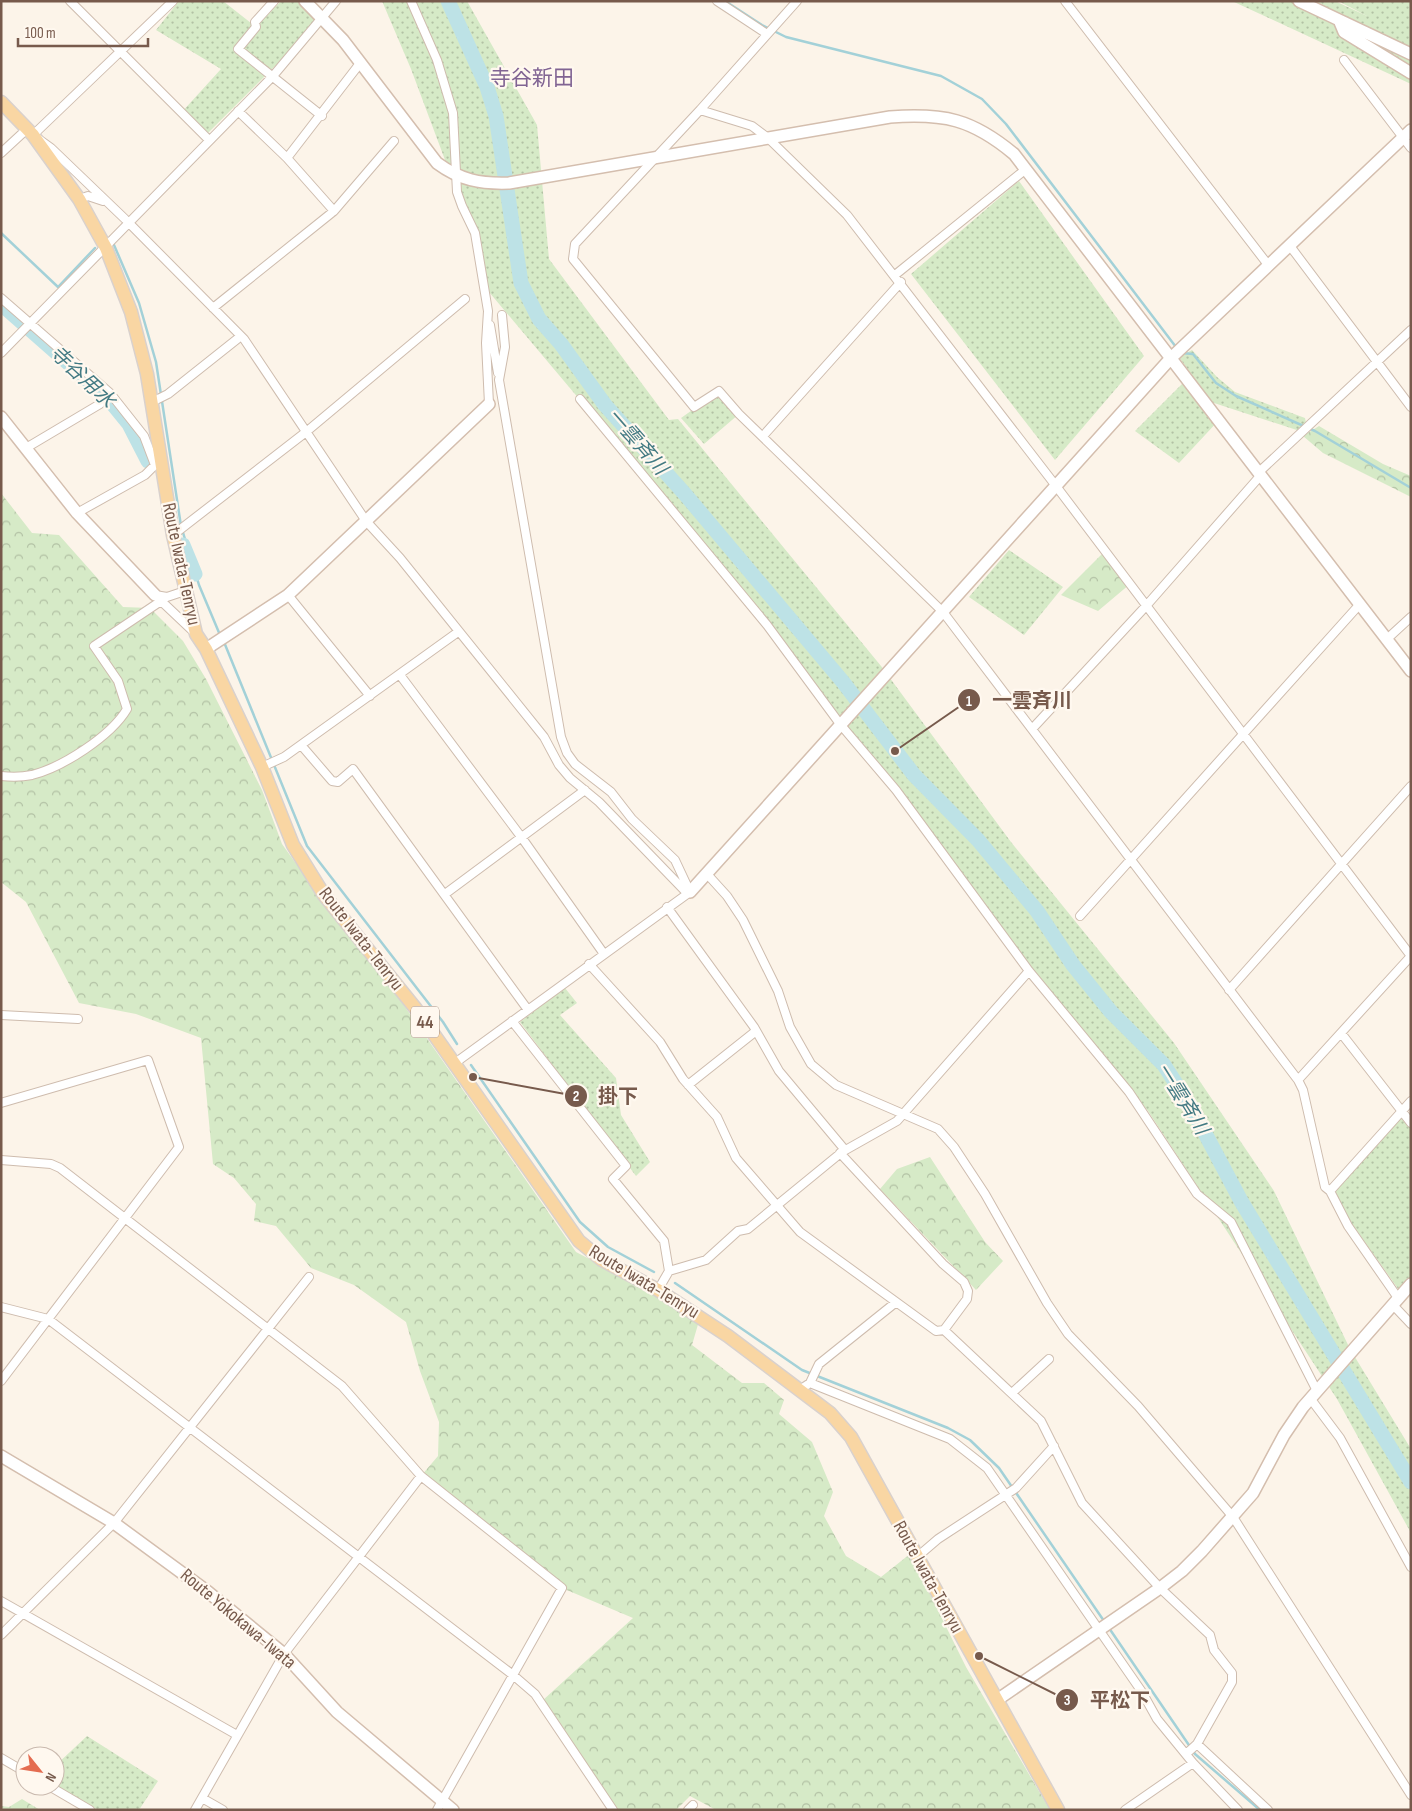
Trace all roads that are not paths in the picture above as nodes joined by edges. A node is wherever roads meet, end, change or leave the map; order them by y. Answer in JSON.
{"nodes":[{"id":1,"x":70,"y":1,"type":"edge"},
{"id":2,"x":173,"y":1,"type":"edge"},
{"id":3,"x":274,"y":1,"type":"edge"},
{"id":4,"x":305,"y":1,"type":"edge"},
{"id":5,"x":336,"y":1,"type":"edge"},
{"id":6,"x":411,"y":1,"type":"edge"},
{"id":7,"x":716,"y":1,"type":"edge"},
{"id":8,"x":797,"y":1,"type":"edge"},
{"id":9,"x":1065,"y":1,"type":"edge"},
{"id":10,"x":1299,"y":1,"type":"edge"},
{"id":11,"x":323,"y":18,"type":"junction"},
{"id":12,"x":1339,"y":20,"type":"junction"},
{"id":13,"x":767,"y":34,"type":"junction"},
{"id":14,"x":119,"y":52,"type":"junction"},
{"id":15,"x":1411,"y":54,"type":"edge"},
{"id":16,"x":1344,"y":60,"type":"dead end"},
{"id":17,"x":361,"y":62,"type":"junction"},
{"id":18,"x":1411,"y":73,"type":"edge"},
{"id":19,"x":273,"y":76,"type":"junction"},
{"id":20,"x":1,"y":102,"type":"edge"},
{"id":21,"x":700,"y":110,"type":"junction"},
{"id":22,"x":238,"y":111,"type":"junction"},
{"id":23,"x":322,"y":116,"type":"junction"},
{"id":24,"x":30,"y":132,"type":"junction"},
{"id":25,"x":1407,"y":134,"type":"edge"},
{"id":26,"x":768,"y":138,"type":"junction"},
{"id":27,"x":209,"y":140,"type":"junction"},
{"id":28,"x":394,"y":141,"type":"dead end"},
{"id":29,"x":1411,"y":148,"type":"edge"},
{"id":30,"x":1,"y":153,"type":"edge"},
{"id":31,"x":287,"y":158,"type":"junction"},
{"id":32,"x":654,"y":158,"type":"junction"},
{"id":33,"x":1026,"y":169,"type":"junction"},
{"id":34,"x":456,"y":176,"type":"junction"},
{"id":35,"x":79,"y":199,"type":"junction"},
{"id":36,"x":107,"y":202,"type":"junction"},
{"id":37,"x":334,"y":211,"type":"junction"},
{"id":38,"x":128,"y":223,"type":"junction"},
{"id":39,"x":1290,"y":246,"type":"junction"},
{"id":40,"x":106,"y":248,"type":"junction"},
{"id":41,"x":1269,"y":266,"type":"junction"},
{"id":42,"x":895,"y":275,"type":"junction"},
{"id":43,"x":901,"y":282,"type":"junction"},
{"id":44,"x":1,"y":298,"type":"edge"},
{"id":45,"x":465,"y":299,"type":"dead end"},
{"id":46,"x":213,"y":308,"type":"junction"},
{"id":47,"x":488,"y":311,"type":"junction"},
{"id":48,"x":502,"y":315,"type":"dead end"},
{"id":49,"x":30,"y":323,"type":"junction"},
{"id":50,"x":1411,"y":330,"type":"edge"},
{"id":51,"x":241,"y":336,"type":"junction"},
{"id":52,"x":1,"y":353,"type":"edge"},
{"id":53,"x":1171,"y":358,"type":"junction"},
{"id":54,"x":1378,"y":362,"type":"junction"},
{"id":55,"x":499,"y":380,"type":"junction"},
{"id":56,"x":580,"y":399,"type":"dead end"},
{"id":57,"x":152,"y":402,"type":"junction"},
{"id":58,"x":100,"y":404,"type":"dead end"},
{"id":59,"x":489,"y":404,"type":"joint"},
{"id":60,"x":1411,"y":407,"type":"edge"},
{"id":61,"x":1,"y":417,"type":"edge"},
{"id":62,"x":306,"y":432,"type":"junction"},
{"id":63,"x":763,"y":436,"type":"junction"},
{"id":64,"x":26,"y":448,"type":"junction"},
{"id":65,"x":158,"y":464,"type":"junction"},
{"id":66,"x":1260,"y":474,"type":"junction"},
{"id":67,"x":1056,"y":486,"type":"junction"},
{"id":68,"x":77,"y":513,"type":"junction"},
{"id":69,"x":366,"y":521,"type":"junction"},
{"id":70,"x":173,"y":535,"type":"junction"},
{"id":71,"x":185,"y":591,"type":"junction"},
{"id":72,"x":288,"y":595,"type":"junction"},
{"id":73,"x":158,"y":598,"type":"junction"},
{"id":74,"x":1360,"y":604,"type":"junction"},
{"id":75,"x":1146,"y":606,"type":"junction"},
{"id":76,"x":943,"y":612,"type":"junction"},
{"id":77,"x":1411,"y":617,"type":"edge"},
{"id":78,"x":458,"y":632,"type":"junction"},
{"id":79,"x":196,"y":634,"type":"junction"},
{"id":80,"x":1387,"y":639,"type":"junction"},
{"id":81,"x":206,"y":649,"type":"junction"},
{"id":82,"x":1411,"y":671,"type":"edge"},
{"id":83,"x":400,"y":675,"type":"junction"},
{"id":84,"x":370,"y":696,"type":"junction"},
{"id":85,"x":840,"y":724,"type":"junction"},
{"id":86,"x":1032,"y":729,"type":"junction"},
{"id":87,"x":1244,"y":733,"type":"junction"},
{"id":88,"x":302,"y":745,"type":"junction"},
{"id":89,"x":262,"y":767,"type":"junction"},
{"id":90,"x":1,"y":776,"type":"edge"},
{"id":91,"x":1411,"y":786,"type":"edge"},
{"id":92,"x":585,"y":790,"type":"junction"},
{"id":93,"x":522,"y":838,"type":"junction"},
{"id":94,"x":1131,"y":860,"type":"junction"},
{"id":95,"x":1341,"y":864,"type":"junction"},
{"id":96,"x":707,"y":874,"type":"junction"},
{"id":97,"x":688,"y":892,"type":"junction"},
{"id":98,"x":444,"y":894,"type":"junction"},
{"id":99,"x":667,"y":906,"type":"junction"},
{"id":100,"x":1080,"y":916,"type":"dead end"},
{"id":101,"x":604,"y":954,"type":"junction"},
{"id":102,"x":1411,"y":956,"type":"edge"},
{"id":103,"x":589,"y":964,"type":"junction"},
{"id":104,"x":1029,"y":971,"type":"junction"},
{"id":105,"x":1229,"y":990,"type":"junction"},
{"id":106,"x":528,"y":1010,"type":"junction"},
{"id":107,"x":1,"y":1015,"type":"edge"},
{"id":108,"x":78,"y":1019,"type":"dead end"},
{"id":109,"x":512,"y":1020,"type":"junction"},
{"id":110,"x":756,"y":1031,"type":"junction"},
{"id":111,"x":1341,"y":1033,"type":"junction"},
{"id":112,"x":455,"y":1063,"type":"junction"},
{"id":113,"x":1298,"y":1080,"type":"junction"},
{"id":114,"x":688,"y":1085,"type":"junction"},
{"id":115,"x":1411,"y":1101,"type":"edge"},
{"id":116,"x":1,"y":1103,"type":"edge"},
{"id":117,"x":1402,"y":1111,"type":"junction"},
{"id":118,"x":904,"y":1114,"type":"junction"},
{"id":119,"x":1411,"y":1123,"type":"edge"},
{"id":120,"x":842,"y":1152,"type":"junction"},
{"id":121,"x":1,"y":1160,"type":"edge"},
{"id":122,"x":1330,"y":1191,"type":"junction"},
{"id":123,"x":777,"y":1206,"type":"junction"},
{"id":124,"x":126,"y":1219,"type":"junction"},
{"id":125,"x":669,"y":1271,"type":"junction"},
{"id":126,"x":309,"y":1277,"type":"dead end"},
{"id":127,"x":1411,"y":1284,"type":"edge"},
{"id":128,"x":658,"y":1290,"type":"junction"},
{"id":129,"x":1396,"y":1301,"type":"junction"},
{"id":130,"x":895,"y":1303,"type":"junction"},
{"id":131,"x":1,"y":1307,"type":"edge"},
{"id":132,"x":48,"y":1319,"type":"junction"},
{"id":133,"x":1411,"y":1324,"type":"edge"},
{"id":134,"x":267,"y":1328,"type":"junction"},
{"id":135,"x":944,"y":1330,"type":"junction"},
{"id":136,"x":1049,"y":1359,"type":"dead end"},
{"id":137,"x":1,"y":1381,"type":"edge"},
{"id":138,"x":808,"y":1384,"type":"junction"},
{"id":139,"x":1316,"y":1392,"type":"junction"},
{"id":140,"x":1012,"y":1393,"type":"junction"},
{"id":141,"x":189,"y":1428,"type":"junction"},
{"id":142,"x":1054,"y":1446,"type":"junction"},
{"id":143,"x":1,"y":1456,"type":"edge"},
{"id":144,"x":421,"y":1476,"type":"junction"},
{"id":145,"x":1010,"y":1492,"type":"junction"},
{"id":146,"x":1233,"y":1517,"type":"junction"},
{"id":147,"x":114,"y":1523,"type":"junction"},
{"id":148,"x":360,"y":1557,"type":"junction"},
{"id":149,"x":917,"y":1557,"type":"junction"},
{"id":150,"x":1411,"y":1567,"type":"edge"},
{"id":151,"x":1160,"y":1588,"type":"junction"},
{"id":152,"x":1,"y":1601,"type":"edge"},
{"id":153,"x":23,"y":1613,"type":"junction"},
{"id":154,"x":1102,"y":1626,"type":"junction"},
{"id":155,"x":1,"y":1635,"type":"edge"},
{"id":156,"x":284,"y":1654,"type":"junction"},
{"id":157,"x":513,"y":1675,"type":"junction"},
{"id":158,"x":997,"y":1700,"type":"junction"},
{"id":159,"x":238,"y":1735,"type":"junction"},
{"id":160,"x":1197,"y":1744,"type":"junction"},
{"id":161,"x":1186,"y":1754,"type":"junction"},
{"id":162,"x":1,"y":1758,"type":"edge"},
{"id":163,"x":1193,"y":1763,"type":"junction"},
{"id":164,"x":15,"y":1766,"type":"edge"},
{"id":165,"x":65,"y":1795,"type":"edge"},
{"id":166,"x":1411,"y":1795,"type":"edge"},
{"id":167,"x":202,"y":1798,"type":"junction"},
{"id":168,"x":440,"y":1805,"type":"edge"},
{"id":169,"x":90,"y":1810,"type":"edge"},
{"id":170,"x":196,"y":1810,"type":"edge"},
{"id":171,"x":223,"y":1810,"type":"edge"},
{"id":172,"x":453,"y":1810,"type":"edge"},
{"id":173,"x":613,"y":1810,"type":"edge"},
{"id":174,"x":1058,"y":1810,"type":"edge"},
{"id":175,"x":1125,"y":1810,"type":"edge"},
{"id":176,"x":1238,"y":1810,"type":"edge"},
{"id":177,"x":1268,"y":1810,"type":"edge"}],
"edges":[{"from":1,"to":14,"type":"street"},
{"from":2,"to":14,"type":"street"},
{"from":3,"to":19,"type":"street"},
{"from":4,"to":11,"type":"street"},
{"from":5,"to":11,"type":"street"},
{"from":6,"to":34,"type":"street"},
{"from":7,"to":13,"type":"street"},
{"from":8,"to":13,"type":"street"},
{"from":9,"to":41,"type":"street"},
{"from":10,"to":12,"type":"street"},
{"from":11,"to":17,"type":"street"},
{"from":11,"to":19,"type":"street"},
{"from":12,"to":15,"type":"street"},
{"from":12,"to":18,"type":"street"},
{"from":13,"to":21,"type":"street"},
{"from":14,"to":24,"type":"street"},
{"from":14,"to":27,"type":"street"},
{"from":16,"to":25,"type":"street"},
{"from":17,"to":23,"type":"street"},
{"from":17,"to":34,"type":"street"},
{"from":19,"to":22,"type":"street"},
{"from":19,"to":23,"type":"street"},
{"from":20,"to":24,"type":"main road","name":"Route Iwata-Tenryu","number":"44"},
{"from":21,"to":26,"type":"street"},
{"from":21,"to":32,"type":"street"},
{"from":22,"to":27,"type":"street"},
{"from":22,"to":31,"type":"street"},
{"from":23,"to":31,"type":"street"},
{"from":24,"to":30,"type":"street"},
{"from":24,"to":35,"type":"main road","name":"Route Iwata-Tenryu","number":"44"},
{"from":24,"to":36,"type":"street"},
{"from":25,"to":29,"type":"street"},
{"from":25,"to":39,"type":"street"},
{"from":26,"to":32,"type":"street"},
{"from":26,"to":33,"type":"street"},
{"from":26,"to":42,"type":"street"},
{"from":27,"to":38,"type":"street"},
{"from":28,"to":37,"type":"street"},
{"from":31,"to":37,"type":"street"},
{"from":32,"to":34,"type":"street"},
{"from":32,"to":63,"type":"street"},
{"from":33,"to":42,"type":"street"},
{"from":33,"to":53,"type":"street"},
{"from":34,"to":47,"type":"street"},
{"from":35,"to":36,"type":"street"},
{"from":35,"to":40,"type":"main road","name":"Route Iwata-Tenryu","number":"44"},
{"from":36,"to":38,"type":"street"},
{"from":37,"to":46,"type":"street"},
{"from":38,"to":40,"type":"street"},
{"from":38,"to":46,"type":"street"},
{"from":39,"to":41,"type":"street"},
{"from":39,"to":54,"type":"street"},
{"from":40,"to":49,"type":"street"},
{"from":40,"to":57,"type":"main road","name":"Route Iwata-Tenryu","number":"44"},
{"from":41,"to":53,"type":"street"},
{"from":42,"to":43,"type":"street"},
{"from":43,"to":63,"type":"street"},
{"from":43,"to":67,"type":"street"},
{"from":44,"to":49,"type":"street"},
{"from":45,"to":62,"type":"street"},
{"from":46,"to":51,"type":"street"},
{"from":47,"to":55,"type":"street"},
{"from":47,"to":59,"type":"street"},
{"from":48,"to":55,"type":"street"},
{"from":49,"to":52,"type":"street"},
{"from":49,"to":65,"type":"street"},
{"from":50,"to":54,"type":"street"},
{"from":51,"to":57,"type":"street"},
{"from":51,"to":62,"type":"street"},
{"from":53,"to":66,"type":"street"},
{"from":53,"to":67,"type":"street"},
{"from":54,"to":60,"type":"street"},
{"from":54,"to":66,"type":"street"},
{"from":55,"to":97,"type":"street"},
{"from":56,"to":85,"type":"street"},
{"from":57,"to":65,"type":"main road","name":"Route Iwata-Tenryu","number":"44"},
{"from":58,"to":64,"type":"street"},
{"from":59,"to":69,"type":"street"},
{"from":61,"to":64,"type":"street"},
{"from":62,"to":69,"type":"street"},
{"from":62,"to":70,"type":"street"},
{"from":63,"to":76,"type":"street"},
{"from":64,"to":68,"type":"street"},
{"from":65,"to":68,"type":"street"},
{"from":65,"to":70,"type":"main road","name":"Route Iwata-Tenryu","number":"44"},
{"from":66,"to":74,"type":"street"},
{"from":66,"to":75,"type":"street"},
{"from":67,"to":75,"type":"street"},
{"from":67,"to":76,"type":"street"},
{"from":68,"to":73,"type":"street"},
{"from":69,"to":72,"type":"street"},
{"from":69,"to":78,"type":"street"},
{"from":70,"to":71,"type":"main road","name":"Route Iwata-Tenryu","number":"44"},
{"from":71,"to":73,"type":"street"},
{"from":71,"to":79,"type":"main road","name":"Route Iwata-Tenryu","number":"44"},
{"from":72,"to":81,"type":"street"},
{"from":72,"to":84,"type":"street"},
{"from":73,"to":79,"type":"street"},
{"from":73,"to":90,"type":"street"},
{"from":74,"to":80,"type":"street"},
{"from":74,"to":87,"type":"street"},
{"from":75,"to":86,"type":"street"},
{"from":75,"to":87,"type":"street"},
{"from":76,"to":85,"type":"street"},
{"from":76,"to":86,"type":"street"},
{"from":77,"to":80,"type":"street"},
{"from":78,"to":83,"type":"street"},
{"from":78,"to":92,"type":"street"},
{"from":79,"to":81,"type":"main road","name":"Route Iwata-Tenryu","number":"44"},
{"from":80,"to":82,"type":"street"},
{"from":81,"to":89,"type":"main road","name":"Route Iwata-Tenryu","number":"44"},
{"from":83,"to":84,"type":"street"},
{"from":83,"to":93,"type":"street"},
{"from":84,"to":88,"type":"street"},
{"from":85,"to":96,"type":"street"},
{"from":85,"to":104,"type":"street"},
{"from":86,"to":94,"type":"street"},
{"from":87,"to":94,"type":"street"},
{"from":87,"to":95,"type":"street"},
{"from":88,"to":89,"type":"street"},
{"from":88,"to":98,"type":"street"},
{"from":89,"to":112,"type":"main road","name":"Route Iwata-Tenryu","number":"44"},
{"from":91,"to":95,"type":"street"},
{"from":92,"to":93,"type":"street"},
{"from":92,"to":97,"type":"street"},
{"from":93,"to":98,"type":"street"},
{"from":93,"to":101,"type":"street"},
{"from":94,"to":100,"type":"street"},
{"from":94,"to":105,"type":"street"},
{"from":95,"to":102,"type":"street"},
{"from":95,"to":105,"type":"street"},
{"from":96,"to":97,"type":"street"},
{"from":96,"to":118,"type":"street"},
{"from":97,"to":99,"type":"street"},
{"from":98,"to":106,"type":"street"},
{"from":99,"to":101,"type":"street"},
{"from":99,"to":110,"type":"street"},
{"from":101,"to":103,"type":"street"},
{"from":102,"to":111,"type":"street"},
{"from":103,"to":106,"type":"street"},
{"from":103,"to":114,"type":"street"},
{"from":104,"to":118,"type":"street"},
{"from":104,"to":139,"type":"street"},
{"from":105,"to":113,"type":"street"},
{"from":106,"to":109,"type":"street"},
{"from":107,"to":108,"type":"street"},
{"from":109,"to":112,"type":"street"},
{"from":109,"to":125,"type":"street"},
{"from":110,"to":114,"type":"street"},
{"from":110,"to":120,"type":"street"},
{"from":111,"to":113,"type":"street"},
{"from":111,"to":117,"type":"street"},
{"from":112,"to":128,"type":"main road","name":"Route Iwata-Tenryu","number":"44"},
{"from":113,"to":122,"type":"street"},
{"from":114,"to":123,"type":"street"},
{"from":115,"to":117,"type":"street"},
{"from":116,"to":124,"type":"street"},
{"from":117,"to":119,"type":"street"},
{"from":117,"to":122,"type":"street"},
{"from":118,"to":120,"type":"street"},
{"from":118,"to":146,"type":"street"},
{"from":120,"to":123,"type":"street"},
{"from":120,"to":135,"type":"street"},
{"from":121,"to":124,"type":"street"},
{"from":122,"to":129,"type":"street"},
{"from":123,"to":125,"type":"street"},
{"from":123,"to":130,"type":"street"},
{"from":124,"to":132,"type":"street"},
{"from":124,"to":134,"type":"street"},
{"from":125,"to":128,"type":"street"},
{"from":126,"to":134,"type":"street"},
{"from":127,"to":129,"type":"street"},
{"from":128,"to":138,"type":"main road","name":"Route Iwata-Tenryu","number":"44"},
{"from":129,"to":133,"type":"street"},
{"from":129,"to":139,"type":"street"},
{"from":130,"to":135,"type":"street"},
{"from":130,"to":138,"type":"street"},
{"from":131,"to":132,"type":"street"},
{"from":132,"to":137,"type":"street"},
{"from":132,"to":141,"type":"street"},
{"from":134,"to":141,"type":"street"},
{"from":134,"to":144,"type":"street"},
{"from":135,"to":140,"type":"street"},
{"from":136,"to":140,"type":"street"},
{"from":138,"to":145,"type":"street"},
{"from":138,"to":149,"type":"main road","name":"Route Iwata-Tenryu","number":"44"},
{"from":139,"to":146,"type":"street"},
{"from":139,"to":150,"type":"street"},
{"from":140,"to":142,"type":"street"},
{"from":141,"to":147,"type":"street"},
{"from":141,"to":148,"type":"street"},
{"from":142,"to":145,"type":"street"},
{"from":142,"to":151,"type":"street"},
{"from":143,"to":147,"type":"street","name":"Route Yokokawa-Iwata"},
{"from":144,"to":148,"type":"street"},
{"from":144,"to":157,"type":"street"},
{"from":145,"to":149,"type":"street"},
{"from":145,"to":154,"type":"street"},
{"from":146,"to":151,"type":"street"},
{"from":146,"to":166,"type":"street"},
{"from":147,"to":153,"type":"street"},
{"from":147,"to":156,"type":"street","name":"Route Yokokawa-Iwata"},
{"from":148,"to":156,"type":"street"},
{"from":148,"to":157,"type":"street"},
{"from":149,"to":158,"type":"main road","name":"Route Iwata-Tenryu","number":"44"},
{"from":151,"to":154,"type":"street"},
{"from":151,"to":160,"type":"street"},
{"from":152,"to":153,"type":"street"},
{"from":153,"to":155,"type":"street"},
{"from":153,"to":159,"type":"street"},
{"from":154,"to":158,"type":"street"},
{"from":154,"to":161,"type":"street"},
{"from":156,"to":159,"type":"street"},
{"from":156,"to":168,"type":"street","name":"Route Yokokawa-Iwata"},
{"from":157,"to":168,"type":"street"},
{"from":157,"to":173,"type":"street"},
{"from":158,"to":174,"type":"main road","name":"Route Iwata-Tenryu","number":"44"},
{"from":159,"to":167,"type":"street"},
{"from":160,"to":161,"type":"street"},
{"from":160,"to":177,"type":"street"},
{"from":161,"to":163,"type":"street"},
{"from":162,"to":164,"type":"street"},
{"from":163,"to":175,"type":"street"},
{"from":163,"to":176,"type":"street"},
{"from":165,"to":169,"type":"street"},
{"from":167,"to":170,"type":"street"},
{"from":167,"to":171,"type":"street"},
{"from":168,"to":172,"type":"street","name":"Route Yokokawa-Iwata"}]}
